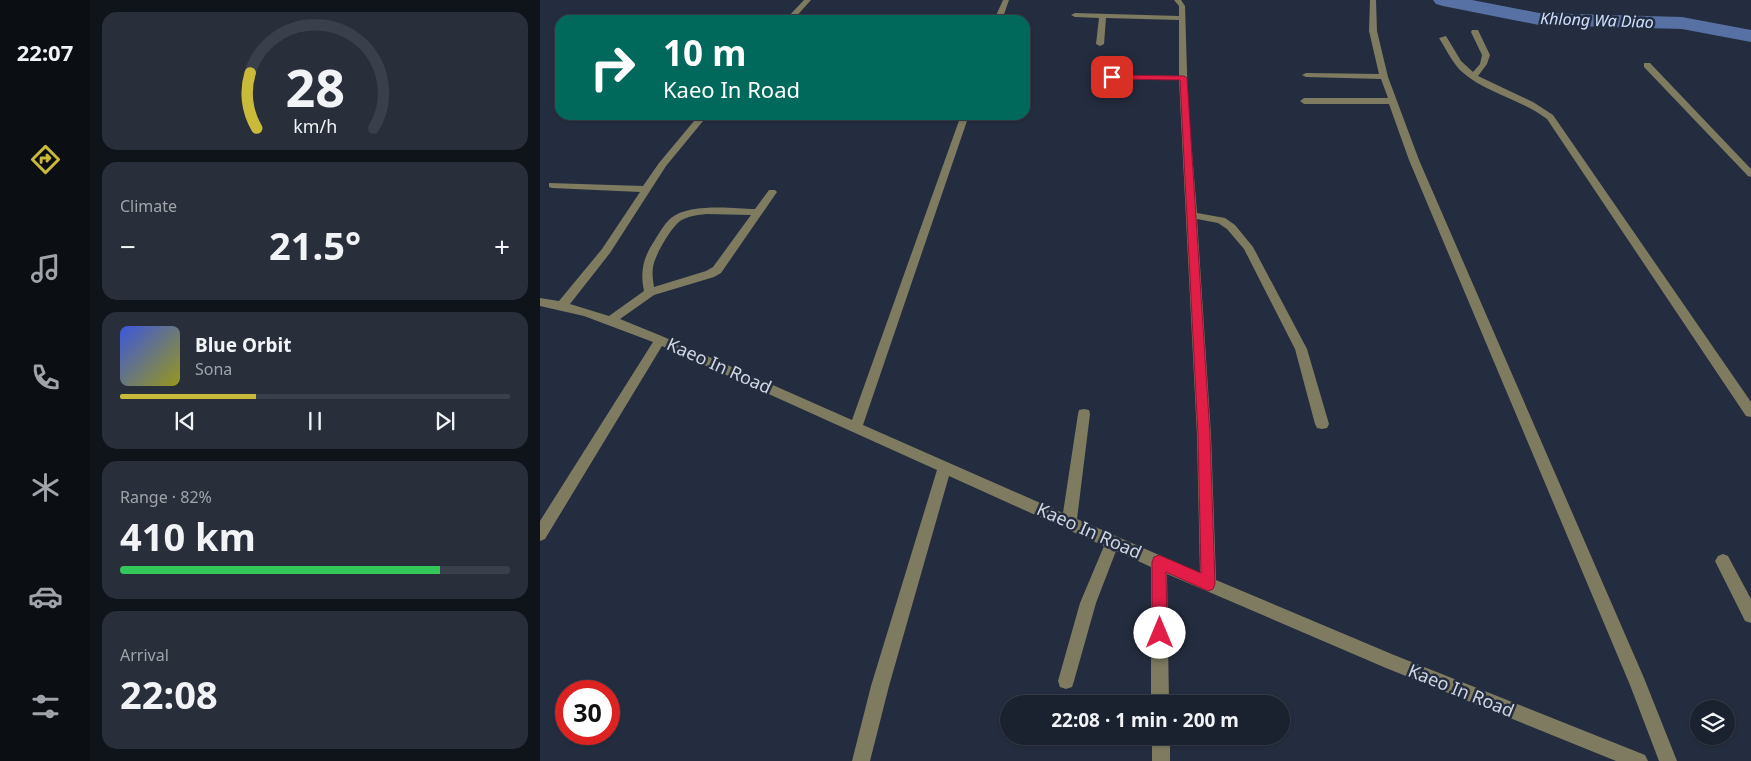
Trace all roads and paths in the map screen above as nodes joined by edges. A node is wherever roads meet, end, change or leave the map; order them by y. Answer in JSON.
{"nodes":[{"id":1,"x":808,"y":0,"type":"edge"},
{"id":2,"x":1006,"y":0,"type":"edge"},
{"id":3,"x":1177,"y":0,"type":"edge"},
{"id":4,"x":1373,"y":0,"type":"edge"},
{"id":5,"x":794,"y":15,"type":"edge"},
{"id":6,"x":1000,"y":15,"type":"edge"},
{"id":7,"x":1075,"y":15,"type":"dead end"},
{"id":8,"x":1103,"y":16,"type":"junction"},
{"id":9,"x":1182,"y":18,"type":"junction"},
{"id":10,"x":1475,"y":32,"type":"dead end"},
{"id":11,"x":1443,"y":38,"type":"dead end"},
{"id":12,"x":1100,"y":44,"type":"dead end"},
{"id":13,"x":1647,"y":65,"type":"dead end"},
{"id":14,"x":1306,"y":75,"type":"dead end"},
{"id":15,"x":1474,"y":76,"type":"junction"},
{"id":16,"x":1112,"y":77,"type":"dead end"},
{"id":17,"x":1384,"y":77,"type":"junction"},
{"id":18,"x":1184,"y":78,"type":"junction"},
{"id":19,"x":1304,"y":101,"type":"dead end"},
{"id":20,"x":1394,"y":101,"type":"junction"},
{"id":21,"x":700,"y":120,"type":"edge"},
{"id":22,"x":962,"y":120,"type":"edge"},
{"id":23,"x":1751,"y":174,"type":"edge"},
{"id":24,"x":552,"y":185,"type":"dead end"},
{"id":25,"x":645,"y":189,"type":"junction"},
{"id":26,"x":772,"y":192,"type":"dead end"},
{"id":27,"x":759,"y":212,"type":"junction"},
{"id":28,"x":1191,"y":215,"type":"junction"},
{"id":29,"x":650,"y":292,"type":"junction"},
{"id":30,"x":540,"y":302,"type":"edge"},
{"id":31,"x":564,"y":305,"type":"junction"},
{"id":32,"x":612,"y":320,"type":"junction"},
{"id":33,"x":660,"y":340,"type":"junction"},
{"id":34,"x":1751,"y":412,"type":"edge"},
{"id":35,"x":1084,"y":414,"type":"dead end"},
{"id":36,"x":1322,"y":424,"type":"dead end"},
{"id":37,"x":856,"y":427,"type":"junction"},
{"id":38,"x":945,"y":467,"type":"junction"},
{"id":39,"x":1069,"y":522,"type":"junction"},
{"id":40,"x":540,"y":534,"type":"edge"},
{"id":41,"x":1113,"y":541,"type":"junction"},
{"id":42,"x":1723,"y":561,"type":"dead end"},
{"id":43,"x":1159,"y":562,"type":"junction"},
{"id":44,"x":1208,"y":584,"type":"junction"},
{"id":45,"x":1751,"y":615,"type":"edge"},
{"id":46,"x":1066,"y":681,"type":"dead end"},
{"id":47,"x":1160,"y":695,"type":"edge"},
{"id":48,"x":1161,"y":745,"type":"edge"},
{"id":49,"x":861,"y":761,"type":"edge"},
{"id":50,"x":1161,"y":761,"type":"edge"},
{"id":51,"x":1639,"y":761,"type":"edge"},
{"id":52,"x":1668,"y":761,"type":"edge"}],
"edges":[{"from":1,"to":5,"type":"street"},
{"from":2,"to":6,"type":"street"},
{"from":3,"to":9,"type":"street"},
{"from":4,"to":17,"type":"street"},
{"from":7,"to":8,"type":"street"},
{"from":8,"to":9,"type":"street"},
{"from":8,"to":12,"type":"street"},
{"from":9,"to":18,"type":"street"},
{"from":10,"to":15,"type":"street"},
{"from":11,"to":15,"type":"street"},
{"from":13,"to":23,"type":"street"},
{"from":14,"to":17,"type":"street"},
{"from":15,"to":34,"type":"street"},
{"from":16,"to":18,"type":"street"},
{"from":17,"to":20,"type":"street"},
{"from":18,"to":28,"type":"street"},
{"from":19,"to":20,"type":"street"},
{"from":20,"to":52,"type":"street"},
{"from":21,"to":25,"type":"street"},
{"from":22,"to":37,"type":"street"},
{"from":24,"to":25,"type":"street"},
{"from":25,"to":31,"type":"street"},
{"from":26,"to":27,"type":"street"},
{"from":27,"to":29,"type":"street"},
{"from":27,"to":29,"type":"street"},
{"from":28,"to":36,"type":"street"},
{"from":28,"to":44,"type":"street"},
{"from":29,"to":32,"type":"street"},
{"from":30,"to":31,"type":"street","name":"Kaeo In Road"},
{"from":31,"to":32,"type":"street","name":"Kaeo In Road"},
{"from":32,"to":33,"type":"street","name":"Kaeo In Road"},
{"from":33,"to":37,"type":"street","name":"Kaeo In Road"},
{"from":33,"to":40,"type":"street"},
{"from":35,"to":39,"type":"street"},
{"from":37,"to":38,"type":"street","name":"Kaeo In Road"},
{"from":38,"to":39,"type":"street","name":"Kaeo In Road"},
{"from":38,"to":49,"type":"street"},
{"from":39,"to":41,"type":"street","name":"Kaeo In Road"},
{"from":41,"to":43,"type":"street","name":"Kaeo In Road"},
{"from":41,"to":46,"type":"street"},
{"from":42,"to":45,"type":"street"},
{"from":43,"to":44,"type":"street","name":"Kaeo In Road"},
{"from":43,"to":47,"type":"street"},
{"from":44,"to":51,"type":"street","name":"Kaeo In Road"},
{"from":48,"to":50,"type":"street"}]}
